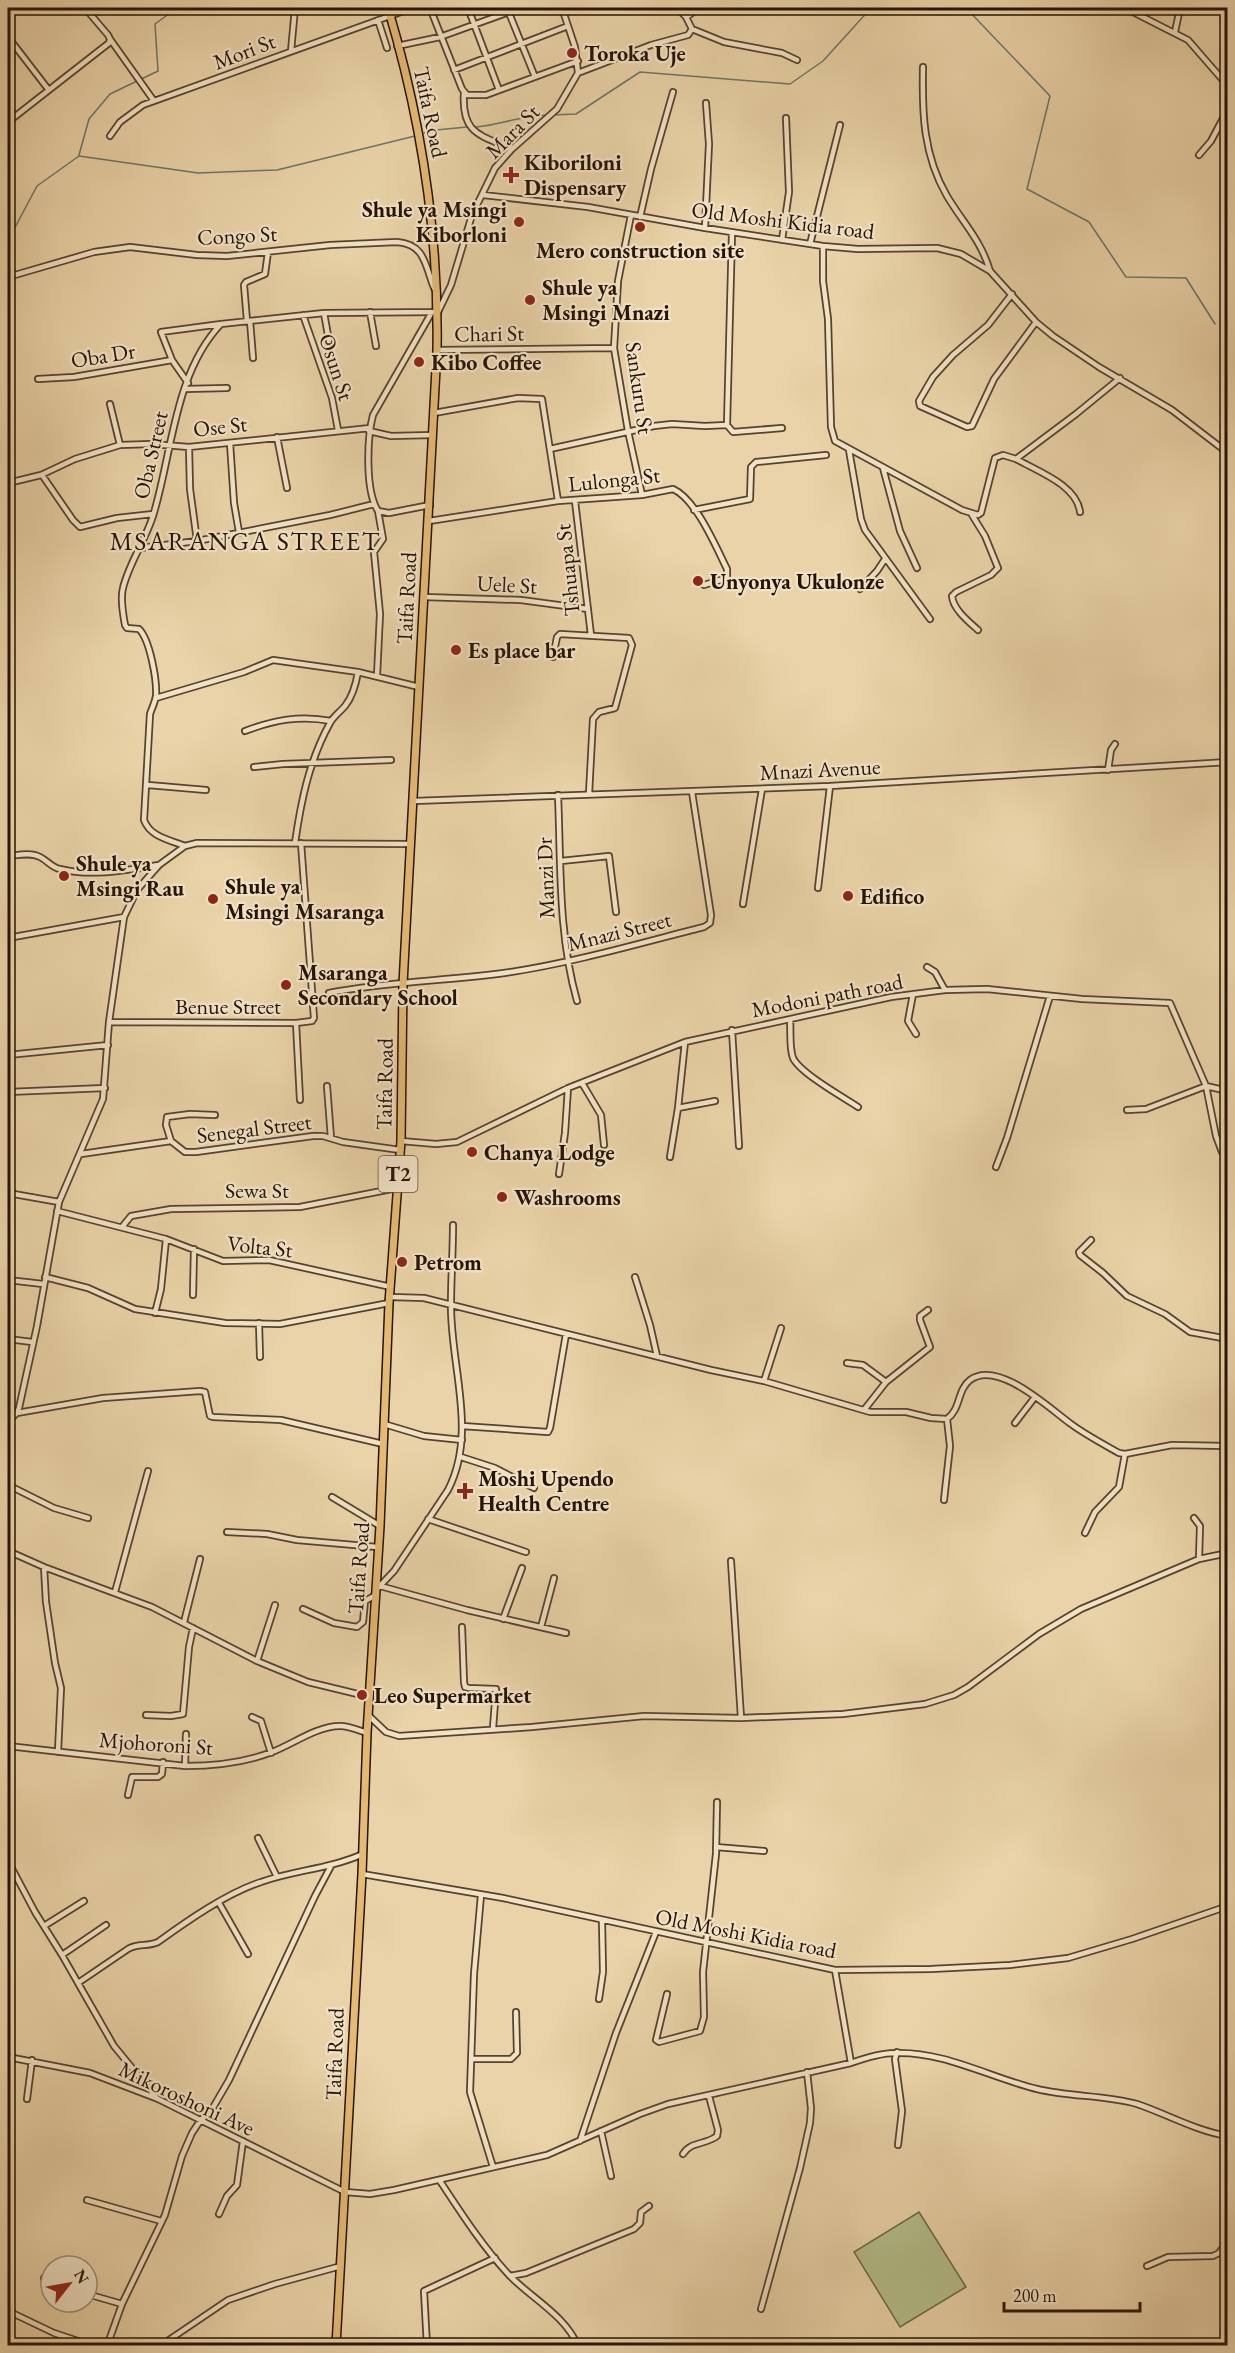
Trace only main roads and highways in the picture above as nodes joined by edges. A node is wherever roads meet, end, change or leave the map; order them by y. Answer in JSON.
{"nodes":[{"id":1,"x":389,"y":11,"type":"edge"},
{"id":2,"x":336,"y":2346,"type":"edge"}],
"edges":[{"from":1,"to":2,"type":"highway","name":"Taifa Road","number":"T2"}]}
